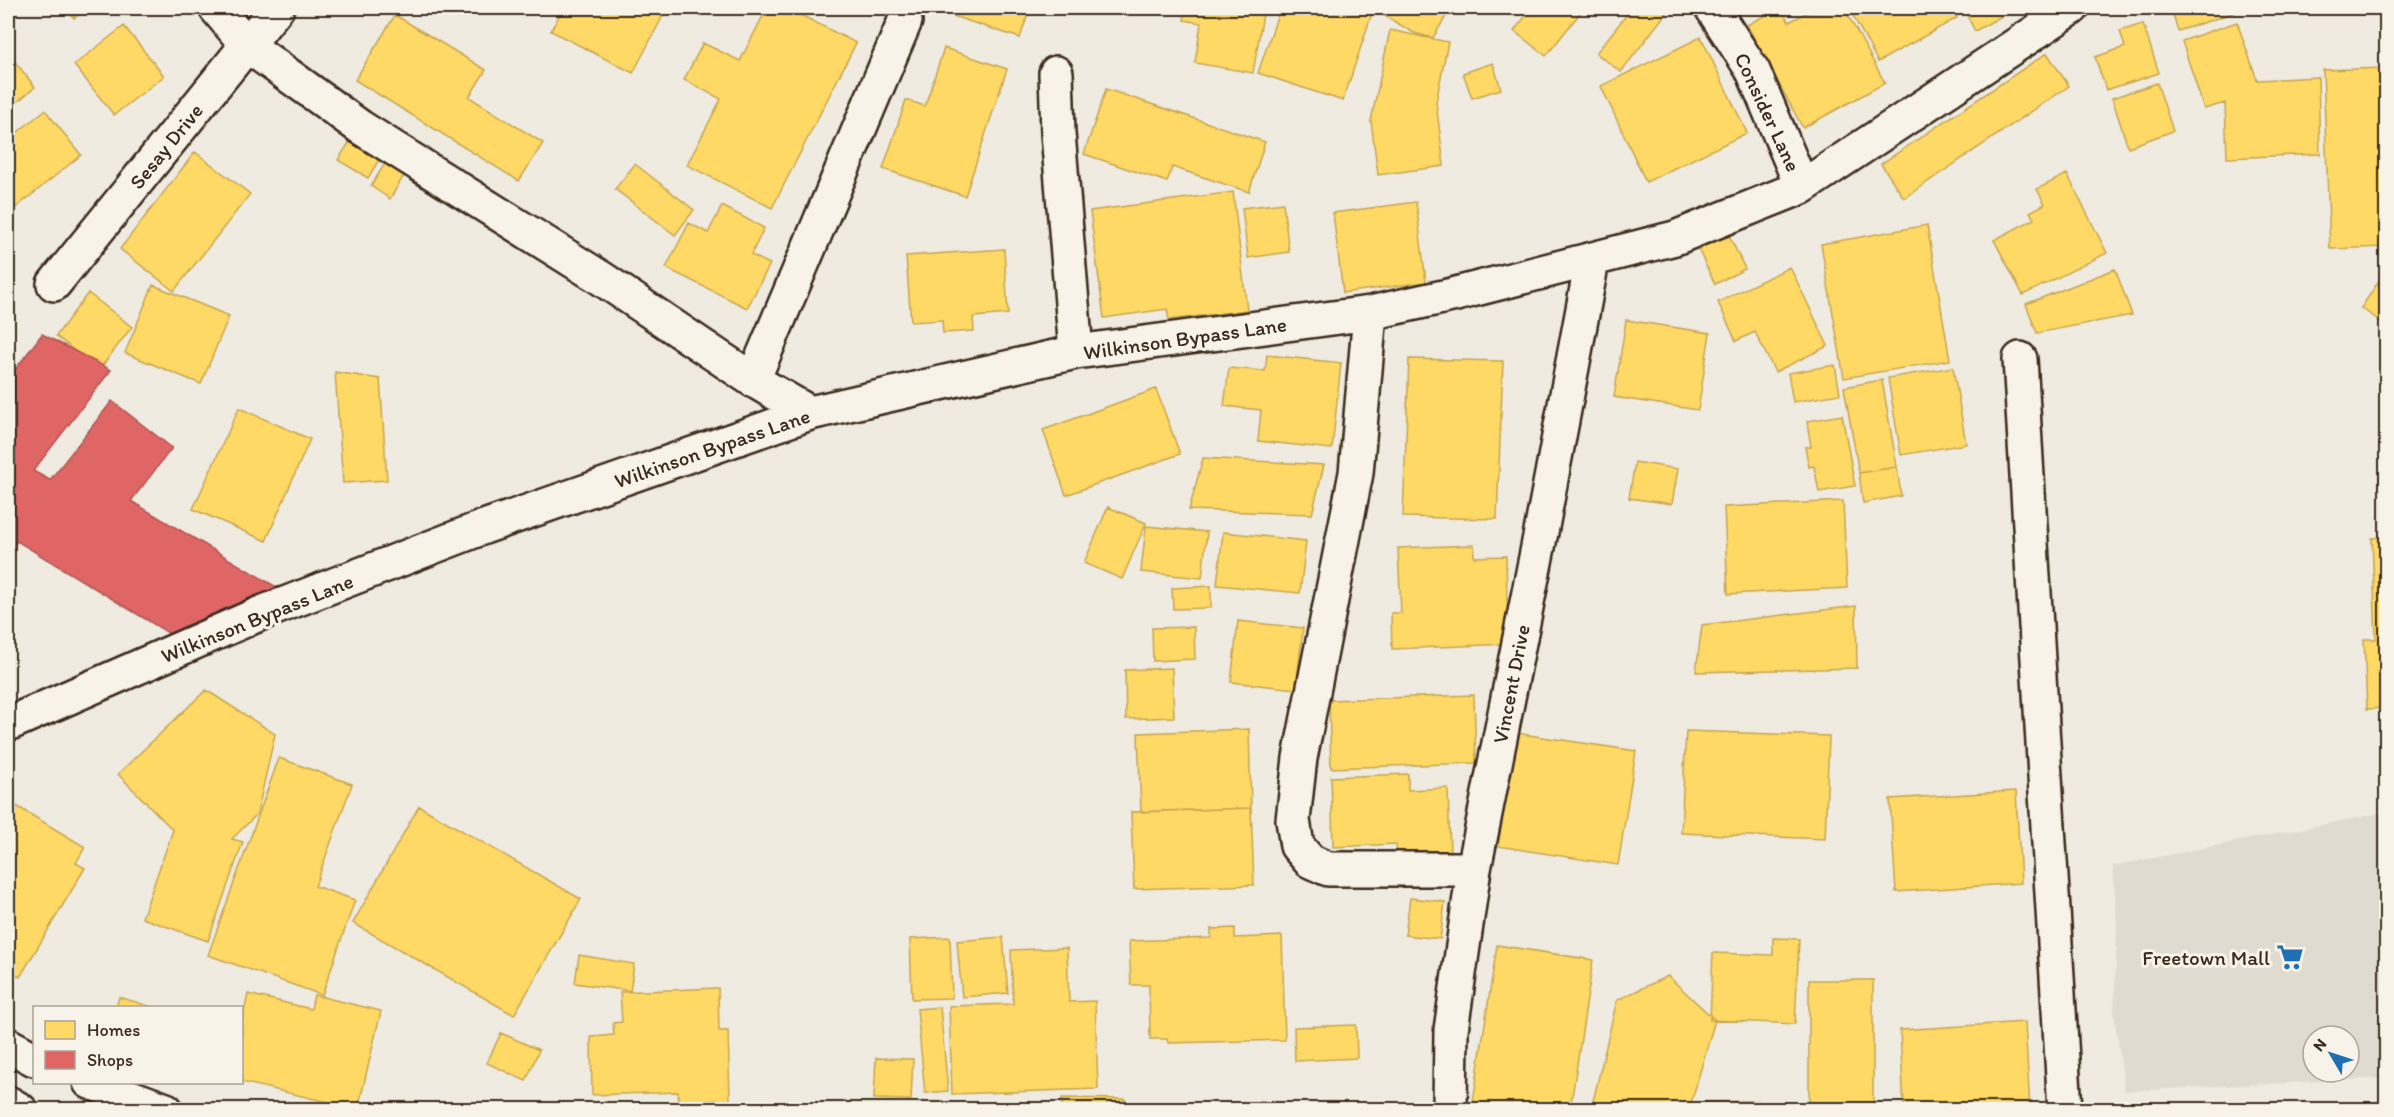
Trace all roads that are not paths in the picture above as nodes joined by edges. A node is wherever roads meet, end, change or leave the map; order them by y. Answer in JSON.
{"nodes":[{"id":1,"x":216,"y":8,"type":"edge"},
{"id":2,"x":277,"y":8,"type":"edge"},
{"id":3,"x":1712,"y":8,"type":"edge"},
{"id":4,"x":2072,"y":8,"type":"edge"},
{"id":5,"x":905,"y":21,"type":"dead end"},
{"id":6,"x":248,"y":46,"type":"junction"},
{"id":7,"x":1056,"y":73,"type":"dead end"},
{"id":8,"x":1803,"y":187,"type":"junction"},
{"id":9,"x":1592,"y":261,"type":"junction"},
{"id":10,"x":54,"y":284,"type":"dead end"},
{"id":11,"x":1370,"y":313,"type":"junction"},
{"id":12,"x":1076,"y":352,"type":"junction"},
{"id":13,"x":2020,"y":359,"type":"dead end"},
{"id":14,"x":753,"y":380,"type":"junction"},
{"id":15,"x":810,"y":413,"type":"junction"},
{"id":16,"x":8,"y":724,"type":"edge"},
{"id":17,"x":1474,"y":869,"type":"junction"},
{"id":18,"x":8,"y":1045,"type":"edge"},
{"id":19,"x":33,"y":1058,"type":"edge"},
{"id":20,"x":93,"y":1084,"type":"edge"},
{"id":21,"x":8,"y":1103,"type":"edge"},
{"id":22,"x":20,"y":1110,"type":"edge"},
{"id":23,"x":166,"y":1110,"type":"edge"},
{"id":24,"x":1450,"y":1110,"type":"edge"},
{"id":25,"x":2065,"y":1110,"type":"edge"}],
"edges":[{"from":1,"to":6,"type":"street"},
{"from":2,"to":6,"type":"street","name":"Sesay Drive"},
{"from":3,"to":8,"type":"street","name":"Consider Lane"},
{"from":4,"to":8,"type":"street","name":"Wilkinson Bypass Lane"},
{"from":5,"to":14,"type":"street"},
{"from":6,"to":10,"type":"street","name":"Sesay Drive"},
{"from":6,"to":14,"type":"street"},
{"from":7,"to":12,"type":"street"},
{"from":8,"to":9,"type":"street","name":"Wilkinson Bypass Lane"},
{"from":9,"to":11,"type":"street","name":"Wilkinson Bypass Lane"},
{"from":9,"to":17,"type":"street","name":"Vincent Drive"},
{"from":11,"to":12,"type":"street","name":"Wilkinson Bypass Lane"},
{"from":11,"to":17,"type":"street"},
{"from":12,"to":15,"type":"street","name":"Wilkinson Bypass Lane"},
{"from":13,"to":25,"type":"street"},
{"from":14,"to":15,"type":"street"},
{"from":15,"to":16,"type":"street","name":"Wilkinson Bypass Lane"},
{"from":17,"to":24,"type":"street","name":"Vincent Drive"},
{"from":18,"to":19,"type":"street"},
{"from":20,"to":23,"type":"street"},
{"from":21,"to":22,"type":"street"}]}
